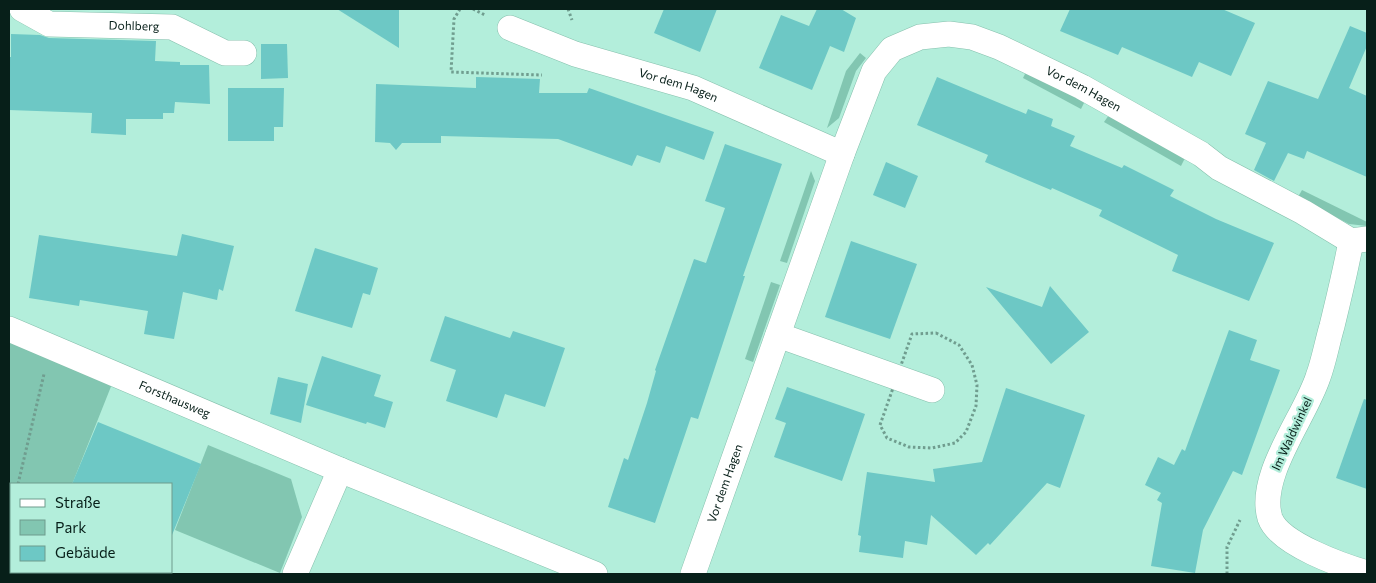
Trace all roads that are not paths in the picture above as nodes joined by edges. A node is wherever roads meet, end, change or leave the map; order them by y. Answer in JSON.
{"nodes":[{"id":1,"x":22,"y":9,"type":"edge"},
{"id":2,"x":510,"y":28,"type":"dead end"},
{"id":3,"x":244,"y":52,"type":"dead end"},
{"id":4,"x":842,"y":154,"type":"junction"},
{"id":5,"x":1359,"y":240,"type":"edge"},
{"id":6,"x":9,"y":329,"type":"edge"},
{"id":7,"x":778,"y":335,"type":"junction"},
{"id":8,"x":932,"y":390,"type":"dead end"},
{"id":9,"x":340,"y":470,"type":"junction"},
{"id":10,"x":1367,"y":573,"type":"edge"},
{"id":11,"x":295,"y":574,"type":"edge"},
{"id":12,"x":595,"y":574,"type":"edge"},
{"id":13,"x":694,"y":574,"type":"edge"}],
"edges":[{"from":1,"to":3,"type":"street","name":"Dohlberg"},
{"from":2,"to":4,"type":"street","name":"Vor dem Hagen"},
{"from":4,"to":5,"type":"street","name":"Vor dem Hagen"},
{"from":4,"to":7,"type":"street","name":"Vor dem Hagen"},
{"from":5,"to":10,"type":"street","name":"Im Waldwinkel"},
{"from":6,"to":9,"type":"street","name":"Forsthausweg"},
{"from":7,"to":8,"type":"street"},
{"from":7,"to":13,"type":"street","name":"Vor dem Hagen"},
{"from":9,"to":11,"type":"street"},
{"from":9,"to":12,"type":"street","name":"Forsthausweg"}]}
